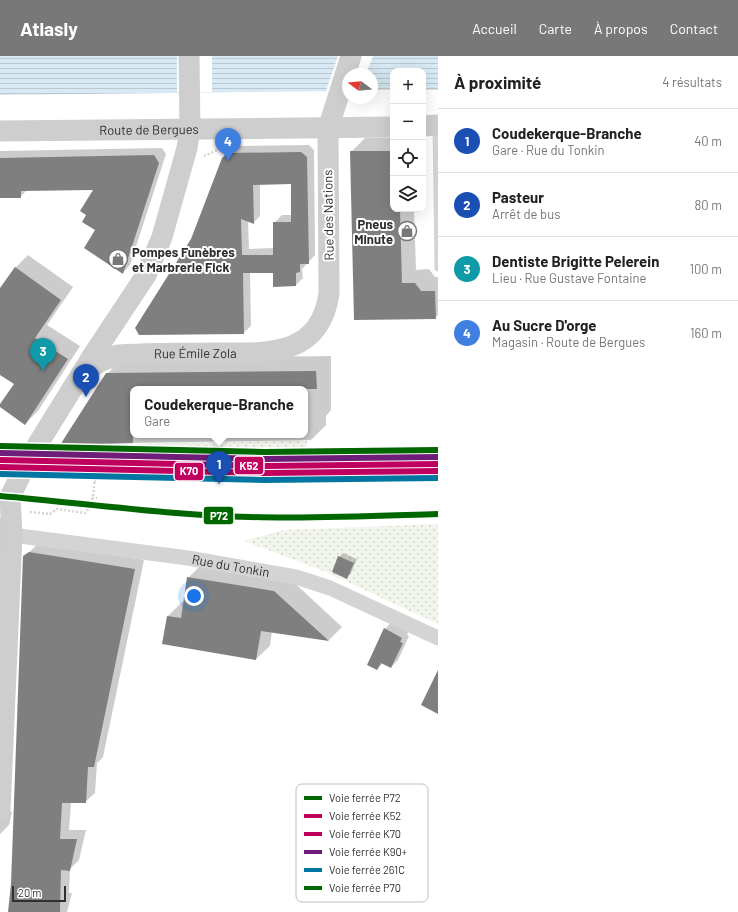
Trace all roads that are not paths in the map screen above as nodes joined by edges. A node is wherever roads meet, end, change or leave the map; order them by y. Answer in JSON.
{"nodes":[{"id":1,"x":189,"y":56,"type":"edge"},
{"id":2,"x":351,"y":56,"type":"edge"},
{"id":3,"x":432,"y":126,"type":"edge"},
{"id":4,"x":390,"y":127,"type":"edge"},
{"id":5,"x":190,"y":129,"type":"junction"},
{"id":6,"x":328,"y":129,"type":"junction"},
{"id":7,"x":0,"y":131,"type":"edge"},
{"id":8,"x":438,"y":268,"type":"edge"},
{"id":9,"x":116,"y":320,"type":"junction"},
{"id":10,"x":312,"y":332,"type":"joint"},
{"id":11,"x":147,"y":353,"type":"junction"},
{"id":12,"x":78,"y":377,"type":"junction"},
{"id":13,"x":5,"y":503,"type":"edge"},
{"id":14,"x":12,"y":529,"type":"edge"},
{"id":15,"x":438,"y":638,"type":"edge"},
{"id":16,"x":0,"y":811,"type":"edge"}],
"edges":[{"from":1,"to":5,"type":"street"},
{"from":2,"to":6,"type":"street","name":"Rue des Nations"},
{"from":3,"to":8,"type":"lane"},
{"from":4,"to":6,"type":"street","name":"Route de Bergues"},
{"from":5,"to":6,"type":"street","name":"Route de Bergues"},
{"from":5,"to":7,"type":"street","name":"Route de Bergues"},
{"from":5,"to":9,"type":"street"},
{"from":6,"to":10,"type":"street","name":"Rue des Nations"},
{"from":9,"to":11,"type":"street"},
{"from":9,"to":12,"type":"street"},
{"from":10,"to":11,"type":"street","name":"Rue Émile Zola"},
{"from":11,"to":12,"type":"street","name":"Rue Émile Zola"},
{"from":12,"to":13,"type":"street"},
{"from":13,"to":14,"type":"street"},
{"from":14,"to":15,"type":"street","name":"Rue du Tonkin"},
{"from":14,"to":16,"type":"street"}]}
